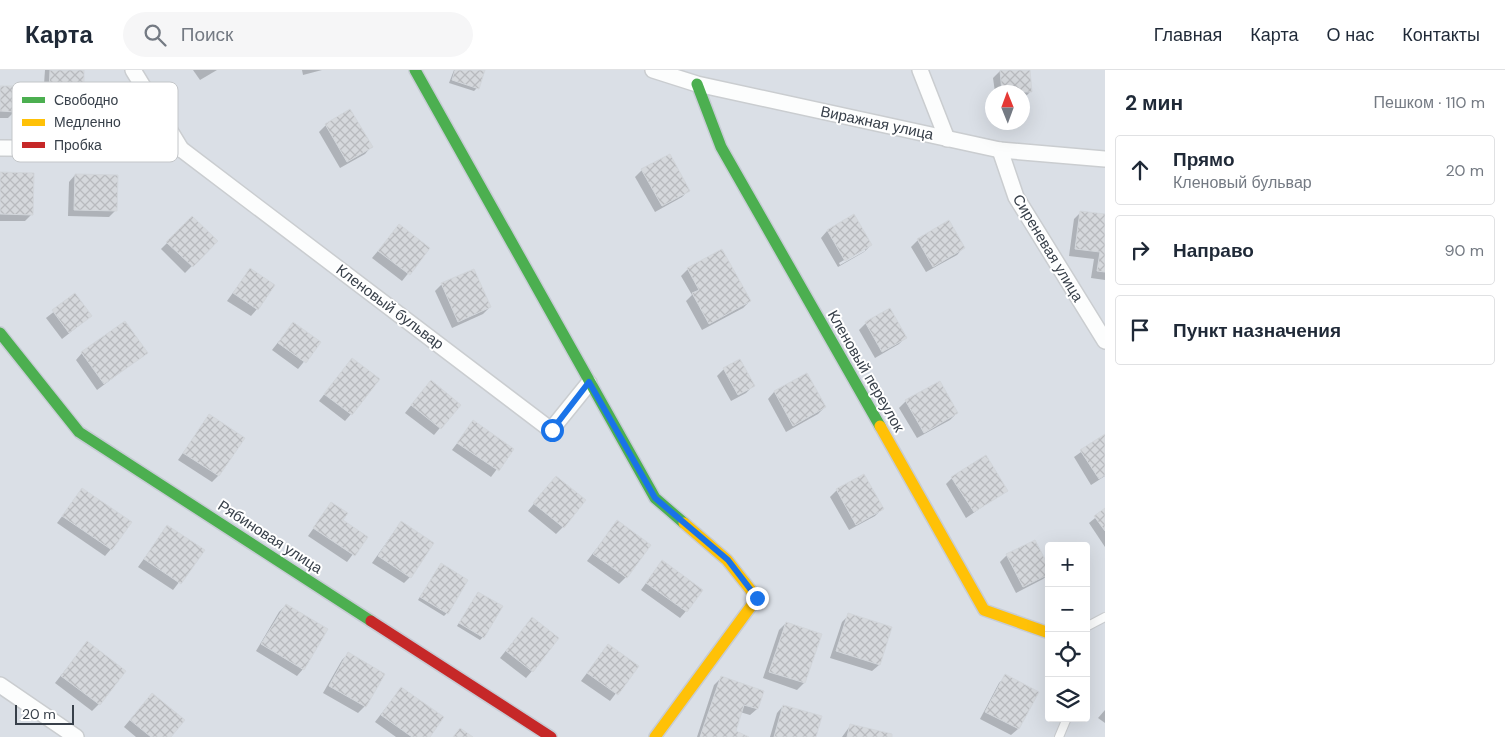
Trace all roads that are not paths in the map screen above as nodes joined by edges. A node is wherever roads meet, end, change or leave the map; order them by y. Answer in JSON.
{"nodes":[{"id":1,"x":133,"y":70,"type":"edge"},
{"id":2,"x":415,"y":70,"type":"edge"},
{"id":3,"x":653,"y":70,"type":"edge"},
{"id":4,"x":920,"y":70,"type":"edge"},
{"id":5,"x":140,"y":82,"type":"edge"},
{"id":6,"x":697,"y":84,"type":"junction"},
{"id":7,"x":947,"y":139,"type":"junction"},
{"id":8,"x":178,"y":144,"type":"edge"},
{"id":9,"x":178,"y":149,"type":"edge"},
{"id":10,"x":181,"y":149,"type":"junction"},
{"id":11,"x":1000,"y":150,"type":"junction"},
{"id":12,"x":1105,"y":160,"type":"edge"},
{"id":13,"x":0,"y":333,"type":"edge"},
{"id":14,"x":1105,"y":341,"type":"edge"},
{"id":15,"x":589,"y":382,"type":"junction"},
{"id":16,"x":1105,"y":616,"type":"edge"},
{"id":17,"x":1090,"y":625,"type":"edge"},
{"id":18,"x":1046,"y":632,"type":"edge"},
{"id":19,"x":0,"y":685,"type":"edge"},
{"id":20,"x":1065,"y":722,"type":"edge"},
{"id":21,"x":76,"y":737,"type":"edge"},
{"id":22,"x":551,"y":737,"type":"edge"},
{"id":23,"x":655,"y":737,"type":"edge"},
{"id":24,"x":1059,"y":737,"type":"edge"}],
"edges":[{"from":1,"to":5,"type":"street"},
{"from":2,"to":15,"type":"street"},
{"from":3,"to":6,"type":"street","name":"Виражная улица"},
{"from":4,"to":7,"type":"street"},
{"from":6,"to":7,"type":"street","name":"Виражная улица"},
{"from":6,"to":18,"type":"street","name":"Кленовый переулок"},
{"from":7,"to":11,"type":"street","name":"Виражная улица"},
{"from":8,"to":10,"type":"street"},
{"from":9,"to":10,"type":"street"},
{"from":10,"to":15,"type":"street","name":"Кленовый бульвар"},
{"from":11,"to":12,"type":"street","name":"Виражная улица"},
{"from":11,"to":14,"type":"street","name":"Сиреневая улица"},
{"from":13,"to":22,"type":"street","name":"Рябиновая улица"},
{"from":15,"to":23,"type":"street"},
{"from":16,"to":17,"type":"lane"},
{"from":19,"to":21,"type":"street"},
{"from":20,"to":24,"type":"lane"}]}
